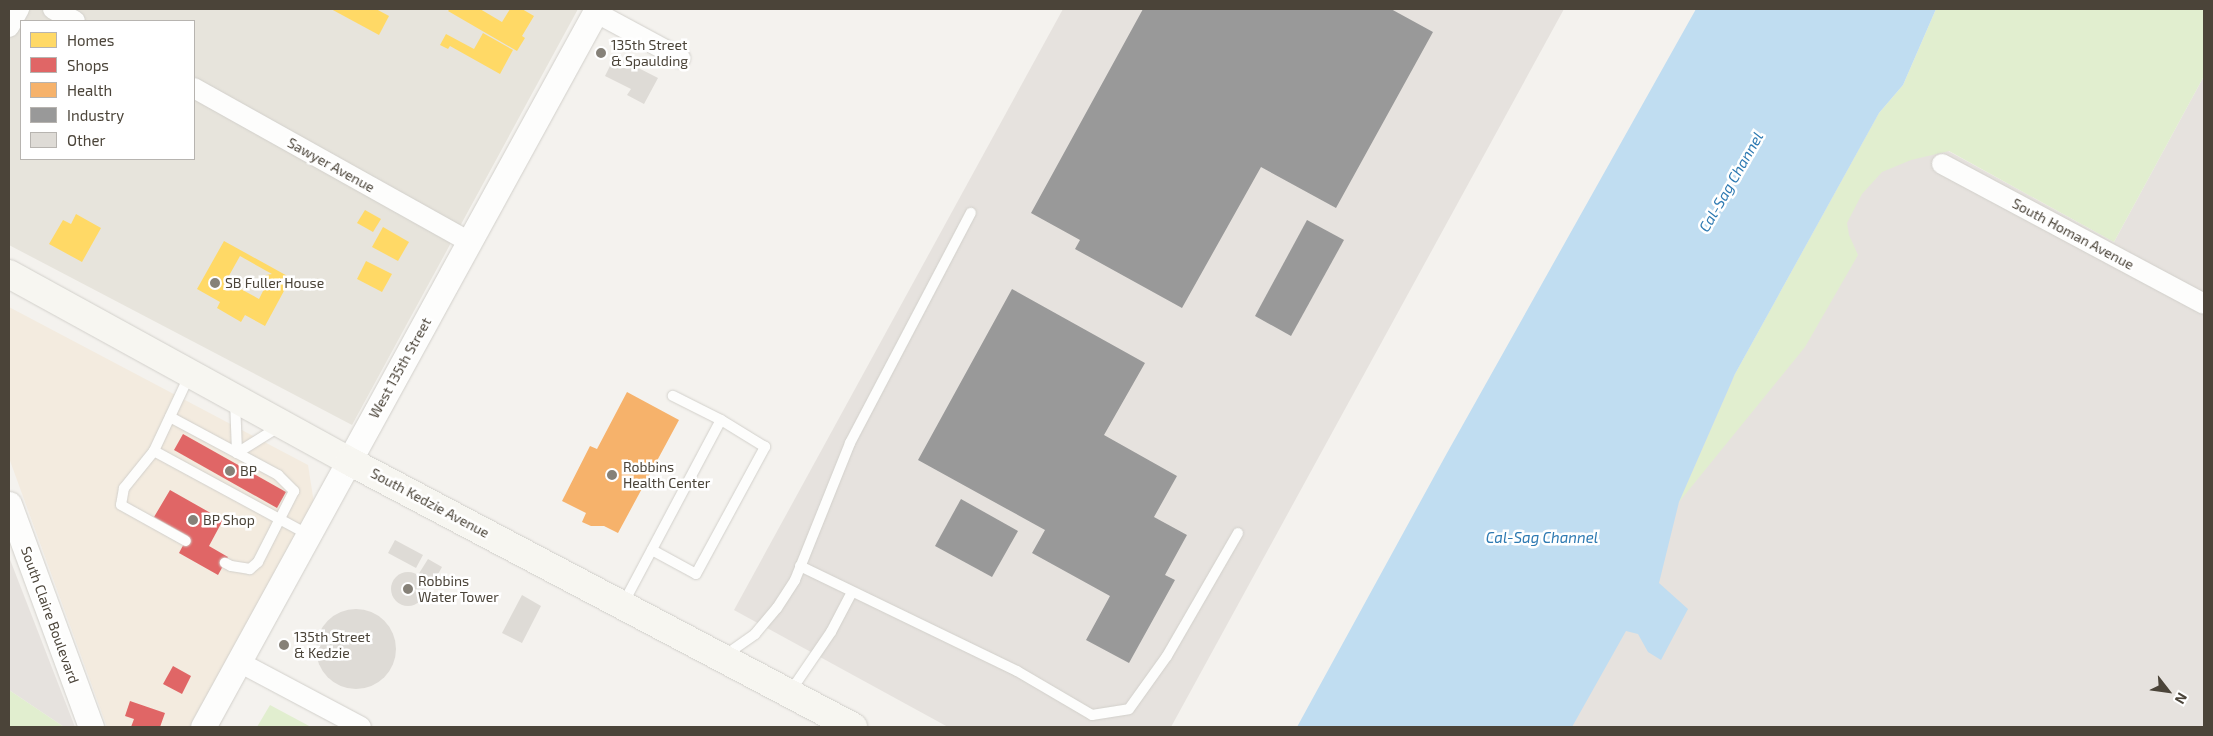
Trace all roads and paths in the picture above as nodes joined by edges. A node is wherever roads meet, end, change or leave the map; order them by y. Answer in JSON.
{"nodes":[{"id":1,"x":19,"y":9,"type":"edge"},
{"id":2,"x":53,"y":9,"type":"edge"},
{"id":3,"x":591,"y":12,"type":"edge"},
{"id":4,"x":73,"y":20,"type":"edge"},
{"id":5,"x":9,"y":27,"type":"edge"},
{"id":6,"x":680,"y":58,"type":"dead end"},
{"id":7,"x":195,"y":89,"type":"edge"},
{"id":8,"x":1942,"y":164,"type":"dead end"},
{"id":9,"x":971,"y":213,"type":"dead end"},
{"id":10,"x":469,"y":242,"type":"junction"},
{"id":11,"x":9,"y":274,"type":"edge"},
{"id":12,"x":2204,"y":304,"type":"edge"},
{"id":13,"x":190,"y":374,"type":"junction"},
{"id":14,"x":674,"y":396,"type":"dead end"},
{"id":15,"x":235,"y":398,"type":"junction"},
{"id":16,"x":170,"y":417,"type":"junction"},
{"id":17,"x":721,"y":420,"type":"junction"},
{"id":18,"x":283,"y":424,"type":"junction"},
{"id":19,"x":154,"y":451,"type":"junction"},
{"id":20,"x":236,"y":452,"type":"junction"},
{"id":21,"x":349,"y":461,"type":"junction"},
{"id":22,"x":9,"y":504,"type":"edge"},
{"id":23,"x":281,"y":520,"type":"junction"},
{"id":24,"x":1238,"y":533,"type":"dead end"},
{"id":25,"x":308,"y":535,"type":"junction"},
{"id":26,"x":186,"y":541,"type":"dead end"},
{"id":27,"x":652,"y":550,"type":"junction"},
{"id":28,"x":225,"y":563,"type":"dead end"},
{"id":29,"x":800,"y":566,"type":"junction"},
{"id":30,"x":852,"y":592,"type":"junction"},
{"id":31,"x":623,"y":604,"type":"junction"},
{"id":32,"x":723,"y":657,"type":"junction"},
{"id":33,"x":239,"y":662,"type":"junction"},
{"id":34,"x":790,"y":692,"type":"junction"},
{"id":35,"x":91,"y":727,"type":"edge"},
{"id":36,"x":203,"y":727,"type":"edge"},
{"id":37,"x":361,"y":727,"type":"edge"},
{"id":38,"x":852,"y":727,"type":"edge"}],
"edges":[{"from":1,"to":5,"type":"street"},
{"from":2,"to":4,"type":"street"},
{"from":3,"to":6,"type":"street"},
{"from":3,"to":10,"type":"street","name":"West 135th Street"},
{"from":7,"to":10,"type":"street","name":"Sawyer Avenue"},
{"from":8,"to":12,"type":"street","name":"South Homan Avenue"},
{"from":9,"to":29,"type":"lane"},
{"from":10,"to":21,"type":"street","name":"West 135th Street"},
{"from":11,"to":13,"type":"main road","name":"South Kedzie Avenue"},
{"from":13,"to":15,"type":"main road","name":"South Kedzie Avenue"},
{"from":13,"to":16,"type":"lane"},
{"from":14,"to":17,"type":"lane"},
{"from":15,"to":18,"type":"main road","name":"South Kedzie Avenue"},
{"from":15,"to":20,"type":"lane"},
{"from":16,"to":19,"type":"lane"},
{"from":16,"to":20,"type":"lane"},
{"from":17,"to":27,"type":"lane"},
{"from":17,"to":27,"type":"lane"},
{"from":18,"to":20,"type":"lane"},
{"from":18,"to":21,"type":"main road","name":"South Kedzie Avenue"},
{"from":19,"to":23,"type":"lane"},
{"from":19,"to":26,"type":"lane"},
{"from":20,"to":23,"type":"lane"},
{"from":21,"to":25,"type":"street","name":"West 135th Street"},
{"from":21,"to":31,"type":"main road","name":"South Kedzie Avenue"},
{"from":22,"to":35,"type":"street","name":"South Claire Boulevard"},
{"from":23,"to":25,"type":"lane"},
{"from":23,"to":28,"type":"lane"},
{"from":24,"to":30,"type":"lane"},
{"from":25,"to":33,"type":"street","name":"West 135th Street"},
{"from":27,"to":31,"type":"lane"},
{"from":29,"to":30,"type":"lane"},
{"from":29,"to":32,"type":"lane"},
{"from":30,"to":34,"type":"lane"},
{"from":31,"to":32,"type":"main road","name":"South Kedzie Avenue"},
{"from":32,"to":34,"type":"main road","name":"South Kedzie Avenue"},
{"from":33,"to":36,"type":"street","name":"West 135th Street"},
{"from":33,"to":37,"type":"street"},
{"from":34,"to":38,"type":"main road","name":"South Kedzie Avenue"}]}
